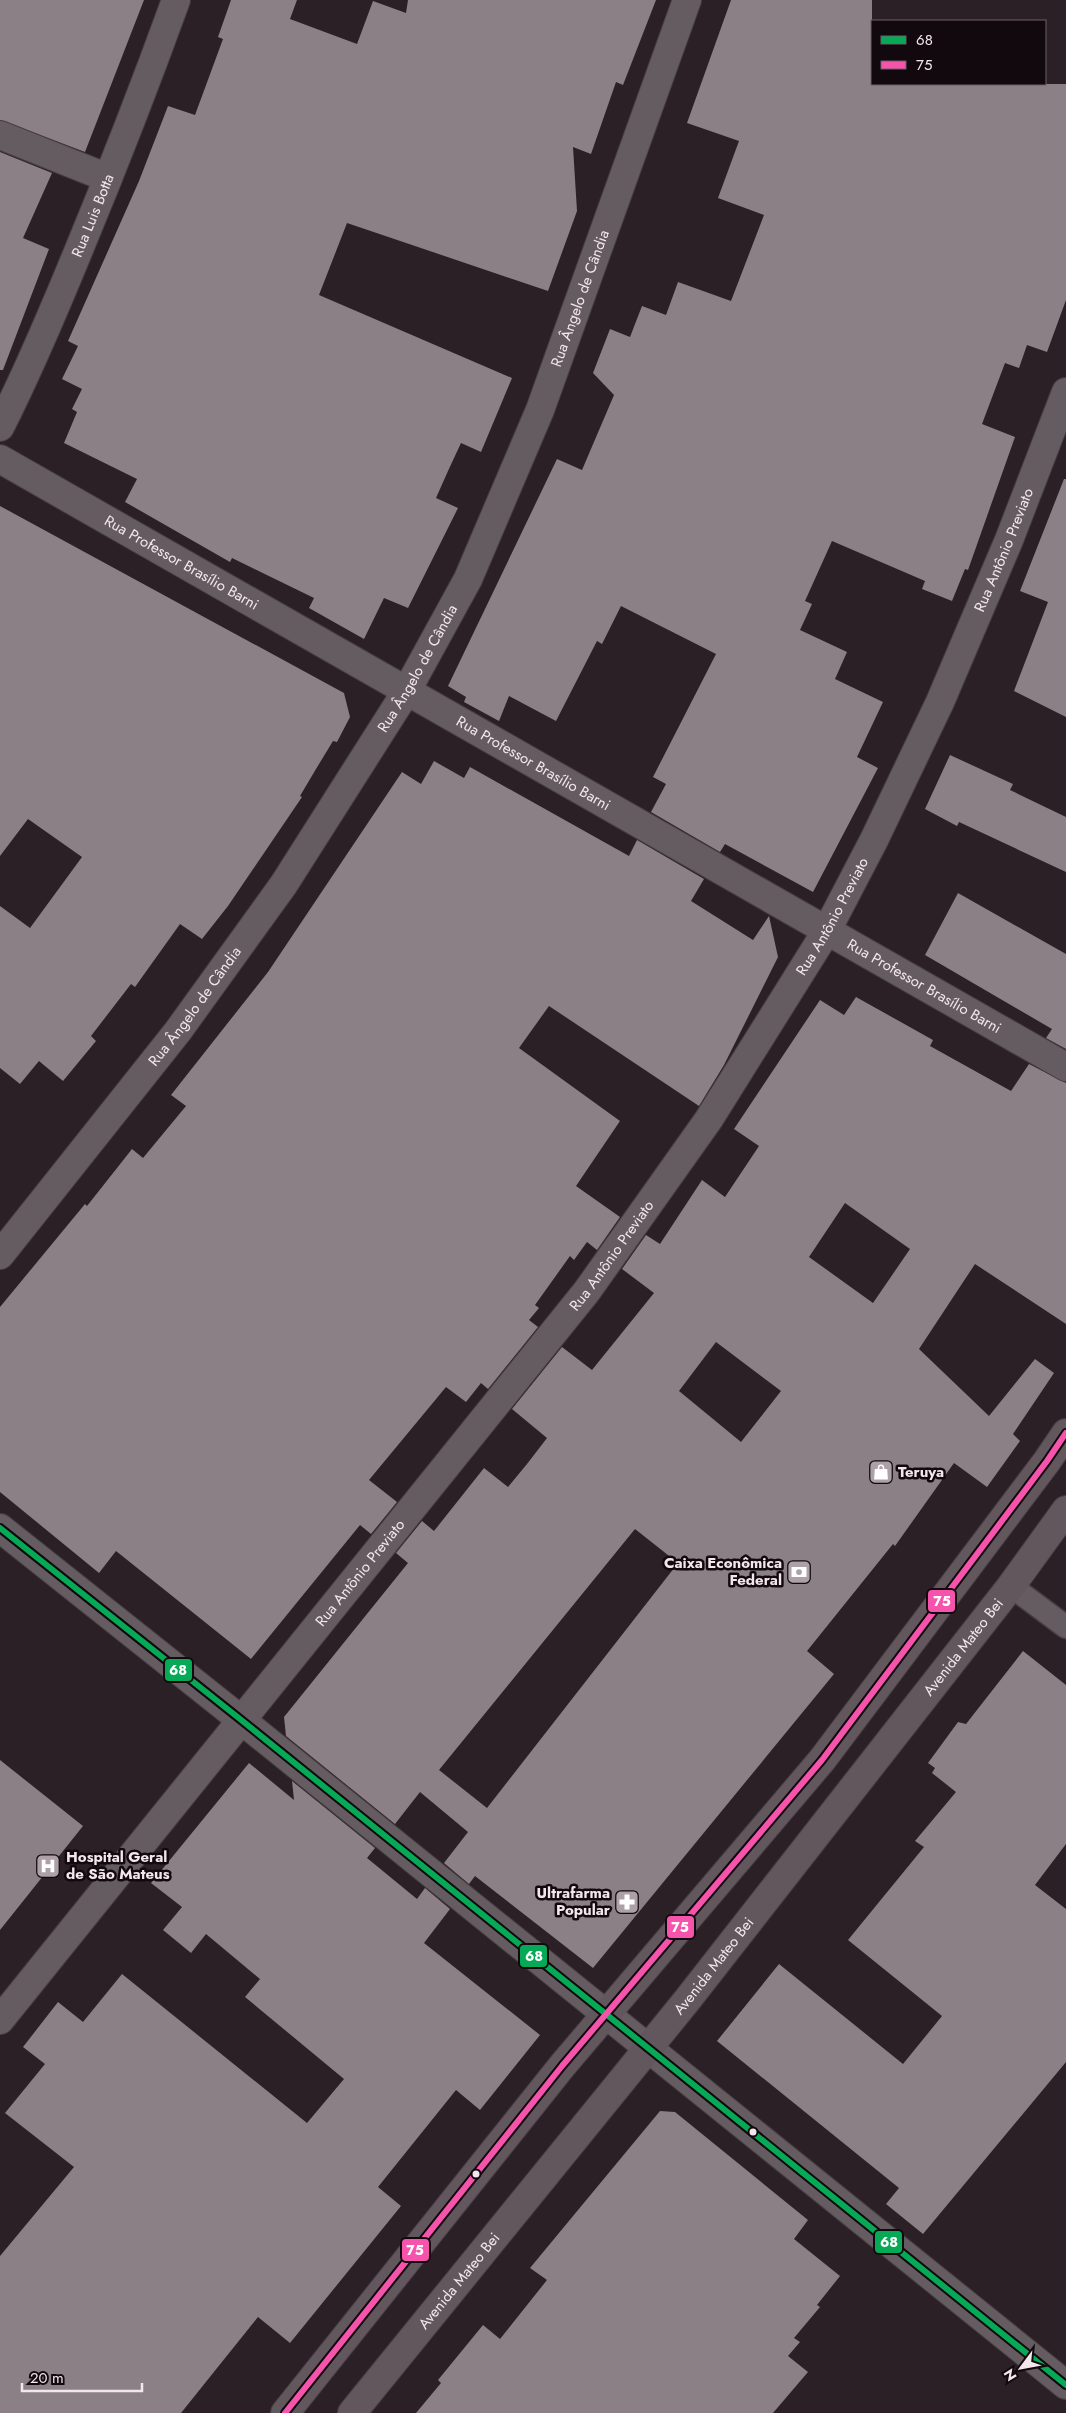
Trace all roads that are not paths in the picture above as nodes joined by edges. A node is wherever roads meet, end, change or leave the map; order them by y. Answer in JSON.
{"nodes":[{"id":1,"x":176,"y":0,"type":"edge"},
{"id":2,"x":687,"y":0,"type":"edge"},
{"id":3,"x":0,"y":135,"type":"edge"},
{"id":4,"x":108,"y":178,"type":"junction"},
{"id":5,"x":1066,"y":392,"type":"edge"},
{"id":6,"x":0,"y":427,"type":"edge"},
{"id":7,"x":0,"y":459,"type":"edge"},
{"id":8,"x":406,"y":692,"type":"junction"},
{"id":9,"x":826,"y":932,"type":"junction"},
{"id":10,"x":1066,"y":1067,"type":"edge"},
{"id":11,"x":0,"y":1255,"type":"edge"},
{"id":12,"x":1066,"y":1433,"type":"edge"},
{"id":13,"x":1066,"y":1510,"type":"edge"},
{"id":14,"x":0,"y":1528,"type":"edge"},
{"id":15,"x":1012,"y":1586,"type":"junction"},
{"id":16,"x":1066,"y":1627,"type":"edge"},
{"id":17,"x":240,"y":1718,"type":"junction"},
{"id":18,"x":606,"y":2014,"type":"junction"},
{"id":19,"x":0,"y":2020,"type":"edge"},
{"id":20,"x":648,"y":2049,"type":"junction"},
{"id":21,"x":1066,"y":2385,"type":"edge"},
{"id":22,"x":285,"y":2413,"type":"edge"},
{"id":23,"x":352,"y":2413,"type":"edge"}],
"edges":[{"from":1,"to":4,"type":"street","name":"Rua Luis Botta"},
{"from":2,"to":8,"type":"street","name":"Rua Ângelo de Cândia"},
{"from":3,"to":4,"type":"street"},
{"from":4,"to":6,"type":"street","name":"Rua Luis Botta"},
{"from":5,"to":9,"type":"street","name":"Rua Antônio Previato"},
{"from":7,"to":8,"type":"street","name":"Rua Professor Brasílio Barni"},
{"from":8,"to":9,"type":"street","name":"Rua Professor Brasílio Barni"},
{"from":8,"to":11,"type":"street","name":"Rua Ângelo de Cândia"},
{"from":9,"to":10,"type":"street","name":"Rua Professor Brasílio Barni"},
{"from":9,"to":17,"type":"street","name":"Rua Antônio Previato"},
{"from":12,"to":18,"type":"main road"},
{"from":13,"to":15,"type":"main road","name":"Avenida Mateo Bei"},
{"from":14,"to":17,"type":"street"},
{"from":15,"to":16,"type":"lane"},
{"from":15,"to":20,"type":"main road","name":"Avenida Mateo Bei"},
{"from":17,"to":18,"type":"street"},
{"from":17,"to":19,"type":"street","name":"Rua Antônio Previato"},
{"from":18,"to":20,"type":"street"},
{"from":18,"to":22,"type":"main road"},
{"from":20,"to":21,"type":"street"},
{"from":20,"to":23,"type":"main road","name":"Avenida Mateo Bei"}]}
